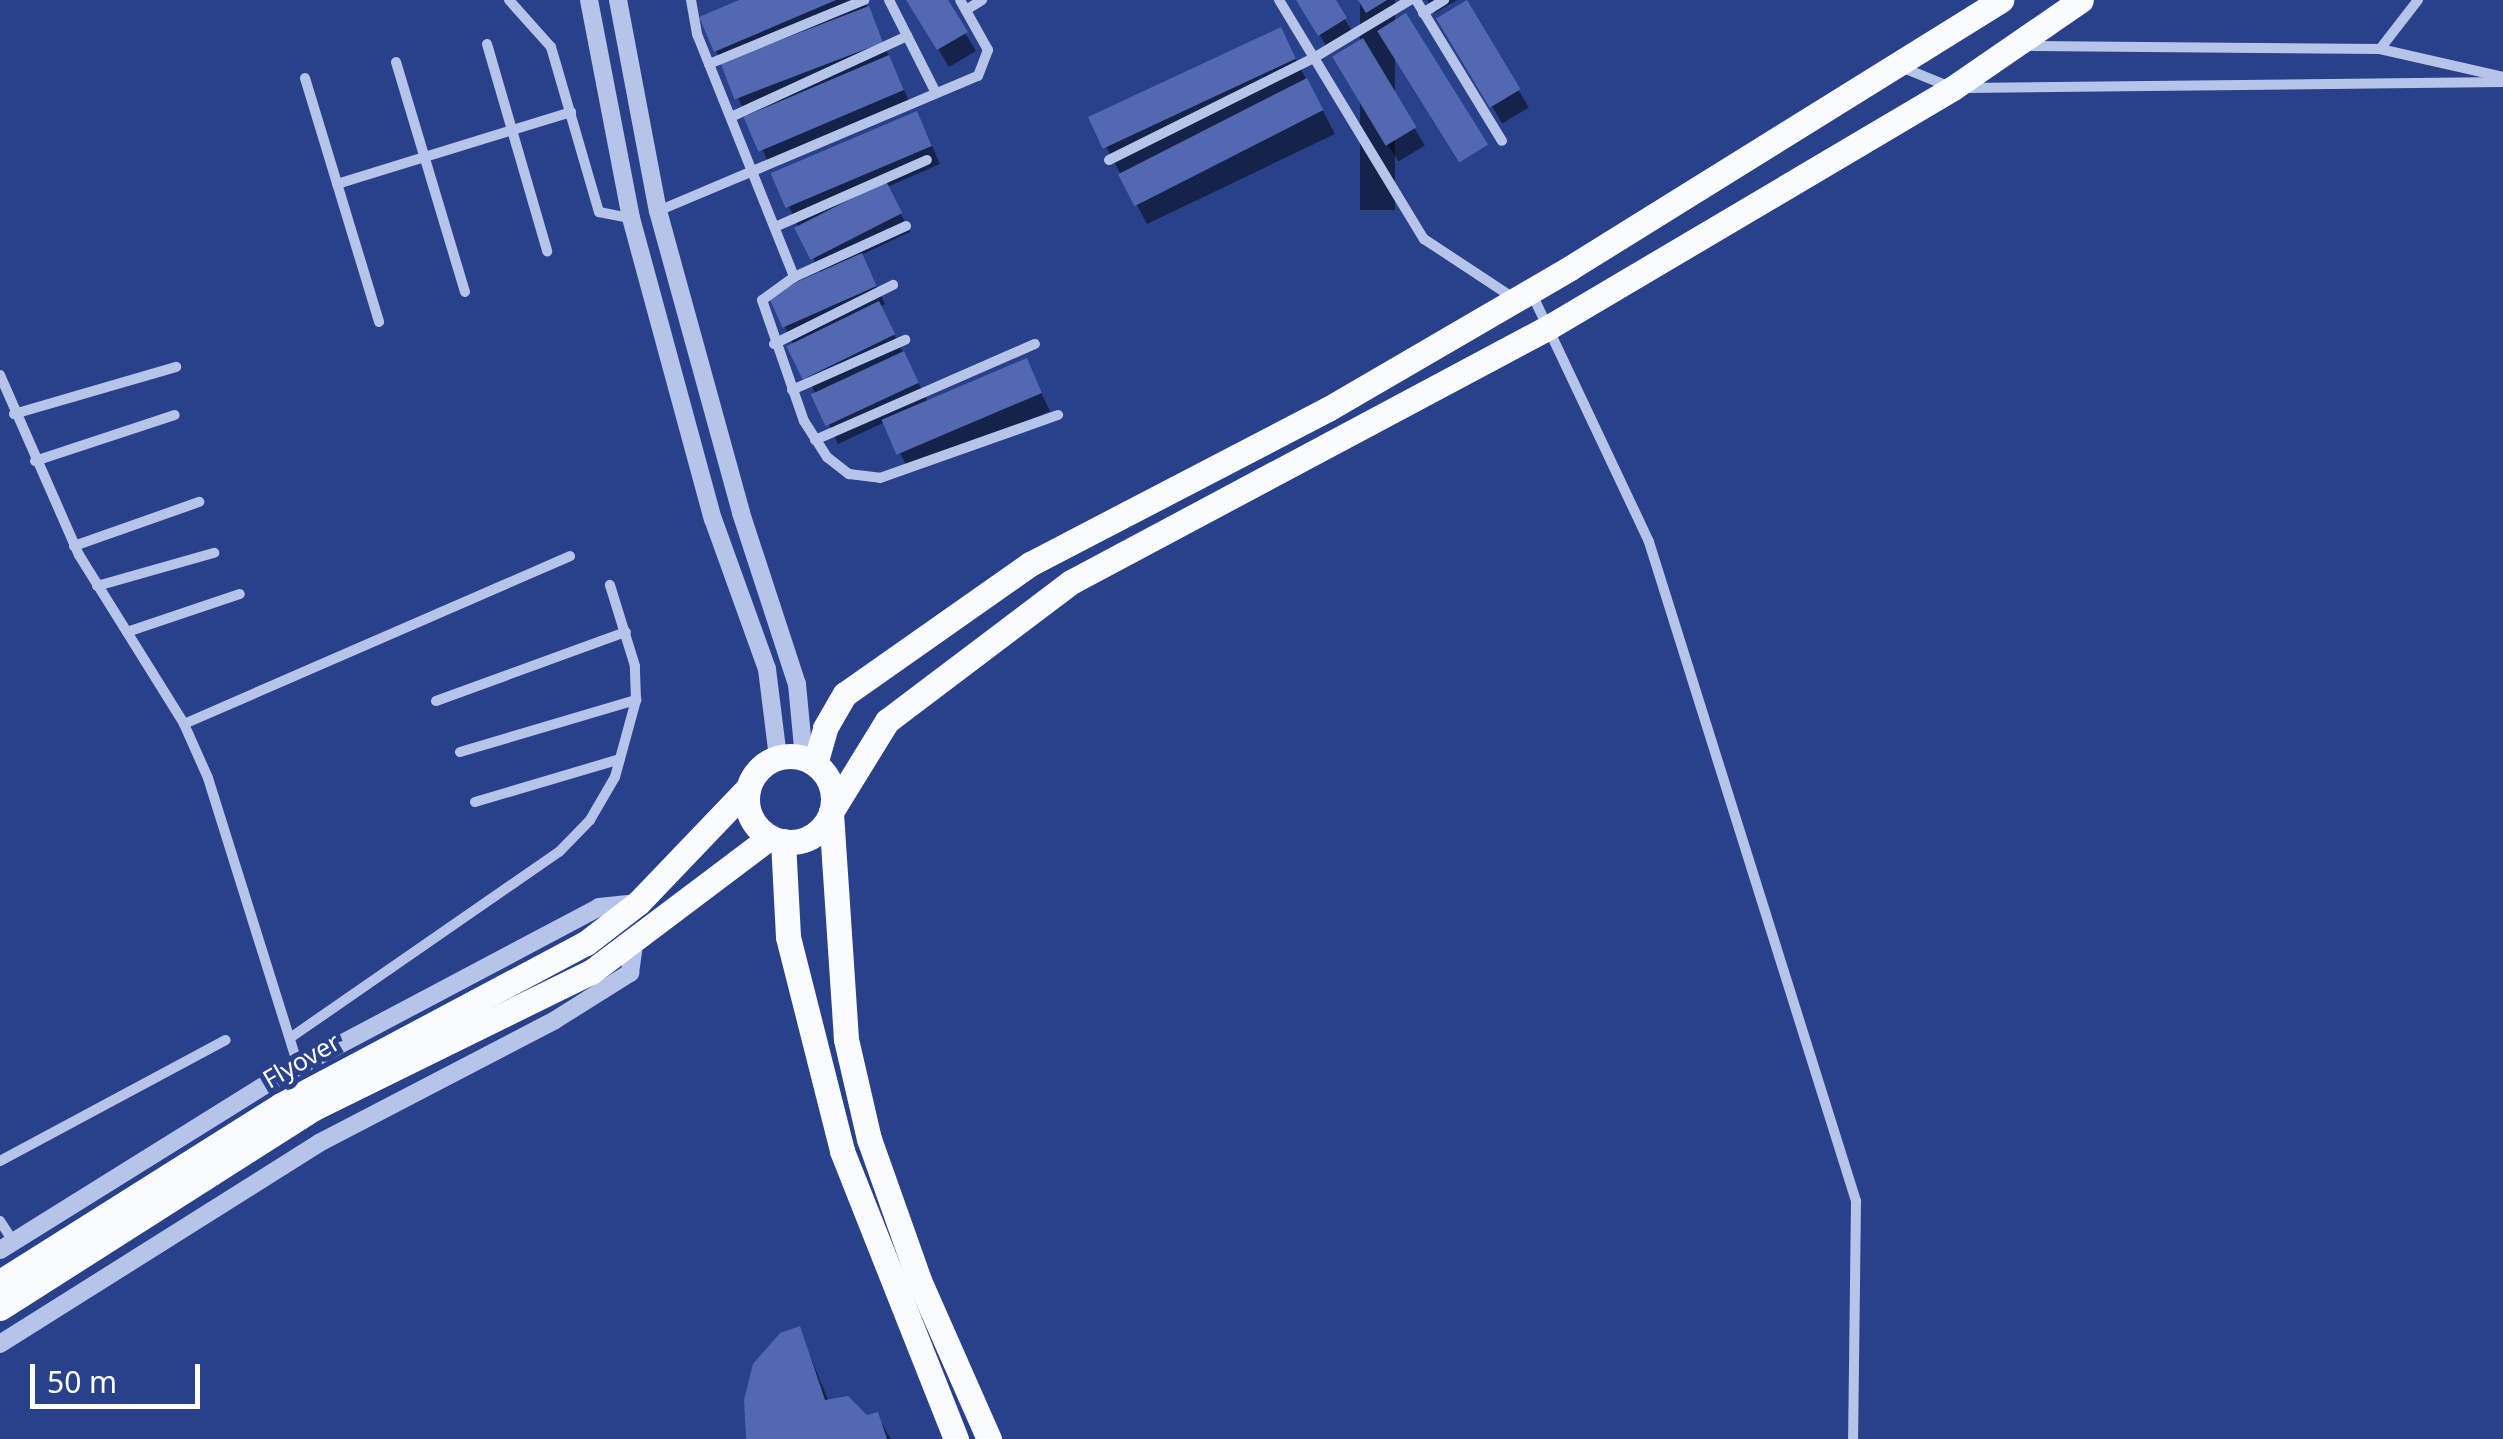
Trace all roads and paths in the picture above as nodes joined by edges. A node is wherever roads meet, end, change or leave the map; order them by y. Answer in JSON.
{"nodes":[{"id":1,"x":509,"y":0,"type":"edge"},
{"id":2,"x":589,"y":0,"type":"edge"},
{"id":3,"x":618,"y":0,"type":"edge"},
{"id":4,"x":864,"y":0,"type":"edge"},
{"id":5,"x":889,"y":0,"type":"edge"},
{"id":6,"x":982,"y":0,"type":"edge"},
{"id":7,"x":1279,"y":0,"type":"edge"},
{"id":8,"x":1413,"y":0,"type":"edge"},
{"id":9,"x":1444,"y":0,"type":"edge"},
{"id":10,"x":2001,"y":0,"type":"edge"},
{"id":11,"x":2081,"y":0,"type":"edge"},
{"id":12,"x":2418,"y":0,"type":"edge"},
{"id":13,"x":696,"y":1,"type":"edge"},
{"id":14,"x":963,"y":5,"type":"edge"},
{"id":15,"x":1422,"y":12,"type":"junction"},
{"id":16,"x":907,"y":36,"type":"junction"},
{"id":17,"x":487,"y":44,"type":"dead end"},
{"id":18,"x":2013,"y":46,"type":"junction"},
{"id":19,"x":2380,"y":49,"type":"junction"},
{"id":20,"x":1312,"y":59,"type":"junction"},
{"id":21,"x":396,"y":62,"type":"dead end"},
{"id":22,"x":709,"y":64,"type":"junction"},
{"id":23,"x":1901,"y":66,"type":"junction"},
{"id":24,"x":306,"y":78,"type":"dead end"},
{"id":25,"x":2503,"y":80,"type":"edge"},
{"id":26,"x":1953,"y":88,"type":"junction"},
{"id":27,"x":936,"y":93,"type":"junction"},
{"id":28,"x":571,"y":112,"type":"junction"},
{"id":29,"x":731,"y":117,"type":"junction"},
{"id":30,"x":512,"y":131,"type":"junction"},
{"id":31,"x":1502,"y":141,"type":"dead end"},
{"id":32,"x":424,"y":158,"type":"junction"},
{"id":33,"x":928,"y":160,"type":"dead end"},
{"id":34,"x":1108,"y":160,"type":"dead end"},
{"id":35,"x":753,"y":170,"type":"junction"},
{"id":36,"x":337,"y":184,"type":"junction"},
{"id":37,"x":658,"y":211,"type":"junction"},
{"id":38,"x":631,"y":218,"type":"junction"},
{"id":39,"x":906,"y":226,"type":"dead end"},
{"id":40,"x":775,"y":227,"type":"junction"},
{"id":41,"x":546,"y":251,"type":"dead end"},
{"id":42,"x":794,"y":276,"type":"junction"},
{"id":43,"x":894,"y":285,"type":"dead end"},
{"id":44,"x":465,"y":292,"type":"dead end"},
{"id":45,"x":1523,"y":295,"type":"junction"},
{"id":46,"x":379,"y":322,"type":"dead end"},
{"id":47,"x":1549,"y":326,"type":"junction"},
{"id":48,"x":905,"y":340,"type":"dead end"},
{"id":49,"x":774,"y":344,"type":"junction"},
{"id":50,"x":1034,"y":344,"type":"dead end"},
{"id":51,"x":176,"y":368,"type":"dead end"},
{"id":52,"x":0,"y":374,"type":"edge"},
{"id":53,"x":792,"y":390,"type":"junction"},
{"id":54,"x":14,"y":414,"type":"junction"},
{"id":55,"x":175,"y":415,"type":"dead end"},
{"id":56,"x":1058,"y":415,"type":"dead end"},
{"id":57,"x":815,"y":440,"type":"junction"},
{"id":58,"x":36,"y":462,"type":"junction"},
{"id":59,"x":200,"y":502,"type":"dead end"},
{"id":60,"x":74,"y":546,"type":"junction"},
{"id":61,"x":214,"y":552,"type":"dead end"},
{"id":62,"x":570,"y":556,"type":"dead end"},
{"id":63,"x":610,"y":584,"type":"dead end"},
{"id":64,"x":97,"y":586,"type":"junction"},
{"id":65,"x":240,"y":594,"type":"dead end"},
{"id":66,"x":127,"y":632,"type":"junction"},
{"id":67,"x":626,"y":632,"type":"junction"},
{"id":68,"x":636,"y":700,"type":"junction"},
{"id":69,"x":436,"y":701,"type":"dead end"},
{"id":70,"x":184,"y":724,"type":"junction"},
{"id":71,"x":460,"y":752,"type":"dead end"},
{"id":72,"x":620,"y":759,"type":"junction"},
{"id":73,"x":799,"y":760,"type":"junction"},
{"id":74,"x":748,"y":788,"type":"junction"},
{"id":75,"x":475,"y":802,"type":"dead end"},
{"id":76,"x":831,"y":812,"type":"junction"},
{"id":77,"x":776,"y":839,"type":"junction"},
{"id":78,"x":639,"y":902,"type":"junction"},
{"id":79,"x":634,"y":945,"type":"junction"},
{"id":80,"x":290,"y":1038,"type":"junction"},
{"id":81,"x":226,"y":1040,"type":"dead end"},
{"id":82,"x":298,"y":1066,"type":"junction"},
{"id":83,"x":0,"y":1161,"type":"edge"},
{"id":84,"x":0,"y":1221,"type":"edge"},
{"id":85,"x":7,"y":1246,"type":"edge"},
{"id":86,"x":0,"y":1282,"type":"edge"},
{"id":87,"x":0,"y":1308,"type":"edge"},
{"id":88,"x":0,"y":1344,"type":"edge"},
{"id":89,"x":956,"y":1439,"type":"edge"},
{"id":90,"x":989,"y":1439,"type":"edge"},
{"id":91,"x":1853,"y":1439,"type":"edge"}],
"edges":[{"from":1,"to":28,"type":"street"},
{"from":2,"to":38,"type":"street"},
{"from":3,"to":37,"type":"street"},
{"from":4,"to":22,"type":"street"},
{"from":5,"to":16,"type":"street"},
{"from":6,"to":14,"type":"street"},
{"from":7,"to":20,"type":"street"},
{"from":8,"to":15,"type":"street"},
{"from":8,"to":20,"type":"street"},
{"from":9,"to":15,"type":"street"},
{"from":10,"to":23,"type":"main road"},
{"from":11,"to":18,"type":"main road"},
{"from":12,"to":19,"type":"street"},
{"from":13,"to":22,"type":"street"},
{"from":14,"to":27,"type":"street"},
{"from":15,"to":31,"type":"street"},
{"from":16,"to":27,"type":"street"},
{"from":16,"to":29,"type":"street"},
{"from":17,"to":30,"type":"street"},
{"from":18,"to":19,"type":"street"},
{"from":18,"to":26,"type":"main road"},
{"from":19,"to":25,"type":"street"},
{"from":20,"to":34,"type":"street"},
{"from":20,"to":45,"type":"street"},
{"from":21,"to":32,"type":"street"},
{"from":22,"to":29,"type":"street"},
{"from":23,"to":26,"type":"street"},
{"from":23,"to":45,"type":"main road"},
{"from":24,"to":36,"type":"street"},
{"from":25,"to":26,"type":"street"},
{"from":26,"to":47,"type":"main road"},
{"from":27,"to":35,"type":"street"},
{"from":28,"to":30,"type":"street"},
{"from":28,"to":38,"type":"street"},
{"from":29,"to":35,"type":"street"},
{"from":30,"to":32,"type":"street"},
{"from":30,"to":41,"type":"street"},
{"from":32,"to":36,"type":"street"},
{"from":32,"to":44,"type":"street"},
{"from":33,"to":40,"type":"street"},
{"from":35,"to":37,"type":"street"},
{"from":35,"to":40,"type":"street"},
{"from":36,"to":46,"type":"street"},
{"from":37,"to":73,"type":"street"},
{"from":38,"to":73,"type":"street"},
{"from":39,"to":42,"type":"street"},
{"from":40,"to":42,"type":"street"},
{"from":42,"to":49,"type":"street"},
{"from":43,"to":49,"type":"street"},
{"from":45,"to":47,"type":"street"},
{"from":45,"to":73,"type":"main road"},
{"from":47,"to":76,"type":"main road"},
{"from":47,"to":91,"type":"street"},
{"from":48,"to":53,"type":"street"},
{"from":49,"to":53,"type":"street"},
{"from":50,"to":57,"type":"street"},
{"from":51,"to":54,"type":"street"},
{"from":52,"to":54,"type":"street"},
{"from":53,"to":57,"type":"street"},
{"from":54,"to":58,"type":"street"},
{"from":55,"to":58,"type":"street"},
{"from":56,"to":57,"type":"street"},
{"from":58,"to":60,"type":"street"},
{"from":59,"to":60,"type":"street"},
{"from":60,"to":64,"type":"street"},
{"from":61,"to":64,"type":"street"},
{"from":62,"to":70,"type":"street"},
{"from":63,"to":67,"type":"street"},
{"from":64,"to":66,"type":"street"},
{"from":65,"to":66,"type":"street"},
{"from":66,"to":70,"type":"street"},
{"from":67,"to":68,"type":"street"},
{"from":67,"to":69,"type":"street"},
{"from":68,"to":71,"type":"street"},
{"from":68,"to":72,"type":"street"},
{"from":70,"to":80,"type":"street"},
{"from":72,"to":75,"type":"street"},
{"from":72,"to":80,"type":"street"},
{"from":73,"to":74,"type":"main road"},
{"from":73,"to":76,"type":"main road"},
{"from":74,"to":77,"type":"main road"},
{"from":74,"to":78,"type":"main road","name":"Flyover"},
{"from":76,"to":77,"type":"main road"},
{"from":76,"to":90,"type":"main road"},
{"from":77,"to":79,"type":"main road","name":"Flyover"},
{"from":77,"to":89,"type":"main road"},
{"from":78,"to":82,"type":"street"},
{"from":78,"to":86,"type":"main road","name":"Flyover"},
{"from":79,"to":87,"type":"main road","name":"Flyover"},
{"from":79,"to":88,"type":"street"},
{"from":80,"to":82,"type":"street"},
{"from":81,"to":83,"type":"street"},
{"from":82,"to":85,"type":"street"},
{"from":84,"to":85,"type":"street"}]}
